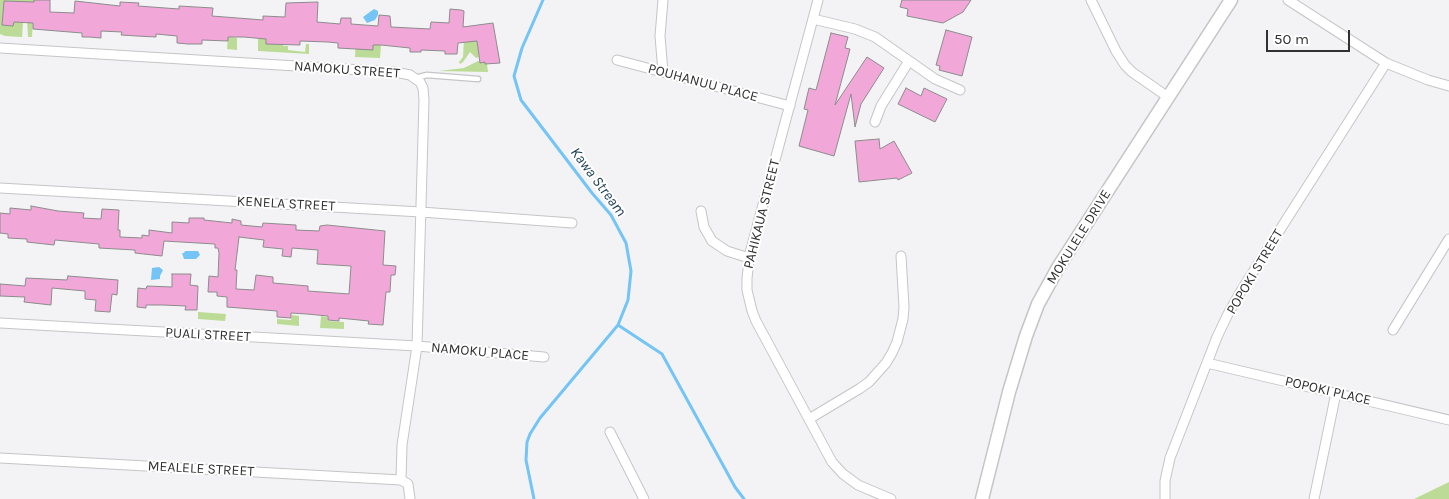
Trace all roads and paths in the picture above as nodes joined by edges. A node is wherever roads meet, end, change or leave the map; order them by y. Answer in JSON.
{"nodes":[{"id":1,"x":662,"y":0,"type":"edge"},
{"id":2,"x":818,"y":0,"type":"edge"},
{"id":3,"x":1091,"y":0,"type":"edge"},
{"id":4,"x":1232,"y":0,"type":"edge"},
{"id":5,"x":1288,"y":0,"type":"edge"},
{"id":6,"x":813,"y":19,"type":"junction"},
{"id":7,"x":0,"y":48,"type":"edge"},
{"id":8,"x":617,"y":60,"type":"dead end"},
{"id":9,"x":910,"y":61,"type":"junction"},
{"id":10,"x":1386,"y":62,"type":"junction"},
{"id":11,"x":664,"y":72,"type":"junction"},
{"id":12,"x":415,"y":78,"type":"junction"},
{"id":13,"x":478,"y":79,"type":"dead end"},
{"id":14,"x":1449,"y":86,"type":"edge"},
{"id":15,"x":960,"y":90,"type":"dead end"},
{"id":16,"x":1168,"y":97,"type":"junction"},
{"id":17,"x":790,"y":106,"type":"junction"},
{"id":18,"x":875,"y":122,"type":"dead end"},
{"id":19,"x":0,"y":188,"type":"edge"},
{"id":20,"x":701,"y":211,"type":"dead end"},
{"id":21,"x":421,"y":212,"type":"junction"},
{"id":22,"x":572,"y":223,"type":"dead end"},
{"id":23,"x":1449,"y":239,"type":"edge"},
{"id":24,"x":901,"y":256,"type":"dead end"},
{"id":25,"x":749,"y":258,"type":"junction"},
{"id":26,"x":0,"y":323,"type":"edge"},
{"id":27,"x":1393,"y":330,"type":"dead end"},
{"id":28,"x":417,"y":346,"type":"junction"},
{"id":29,"x":544,"y":357,"type":"dead end"},
{"id":30,"x":1207,"y":363,"type":"junction"},
{"id":31,"x":1336,"y":393,"type":"junction"},
{"id":32,"x":809,"y":419,"type":"junction"},
{"id":33,"x":1449,"y":420,"type":"edge"},
{"id":34,"x":610,"y":432,"type":"dead end"},
{"id":35,"x":0,"y":458,"type":"edge"},
{"id":36,"x":401,"y":480,"type":"junction"},
{"id":37,"x":410,"y":499,"type":"edge"},
{"id":38,"x":644,"y":499,"type":"edge"},
{"id":39,"x":891,"y":499,"type":"edge"},
{"id":40,"x":982,"y":499,"type":"edge"},
{"id":41,"x":1165,"y":499,"type":"edge"},
{"id":42,"x":1314,"y":499,"type":"edge"}],
"edges":[{"from":1,"to":11,"type":"street"},
{"from":2,"to":6,"type":"street","name":"PAHIKAUA STREET"},
{"from":3,"to":16,"type":"street"},
{"from":4,"to":16,"type":"street","name":"MOKULELE DRIVE"},
{"from":5,"to":10,"type":"street"},
{"from":6,"to":9,"type":"street"},
{"from":6,"to":17,"type":"street","name":"PAHIKAUA STREET"},
{"from":7,"to":12,"type":"street","name":"NAMOKU STREET"},
{"from":8,"to":11,"type":"street","name":"POUHANUU PLACE"},
{"from":9,"to":15,"type":"street"},
{"from":9,"to":18,"type":"street"},
{"from":10,"to":14,"type":"street"},
{"from":10,"to":30,"type":"street","name":"POPOKI STREET"},
{"from":11,"to":17,"type":"street","name":"POUHANUU PLACE"},
{"from":12,"to":13,"type":"lane"},
{"from":12,"to":21,"type":"street","name":"NAMOKU STREET"},
{"from":16,"to":40,"type":"street","name":"MOKULELE DRIVE"},
{"from":17,"to":25,"type":"street","name":"PAHIKAUA STREET"},
{"from":19,"to":21,"type":"street","name":"KENELA STREET"},
{"from":20,"to":25,"type":"street"},
{"from":21,"to":22,"type":"street","name":"KENELA STREET"},
{"from":21,"to":28,"type":"street","name":"NAMOKU STREET"},
{"from":23,"to":27,"type":"street"},
{"from":24,"to":32,"type":"street"},
{"from":25,"to":32,"type":"street","name":"PAHIKAUA STREET"},
{"from":26,"to":28,"type":"street","name":"PUALI STREET"},
{"from":28,"to":29,"type":"street","name":"NAMOKU PLACE"},
{"from":28,"to":36,"type":"street","name":"NAMOKU STREET"},
{"from":30,"to":31,"type":"street","name":"POPOKI PLACE"},
{"from":30,"to":41,"type":"street","name":"POPOKI STREET"},
{"from":31,"to":33,"type":"street","name":"POPOKI PLACE"},
{"from":31,"to":42,"type":"street"},
{"from":32,"to":39,"type":"street","name":"PAHIKAUA STREET"},
{"from":34,"to":38,"type":"street"},
{"from":35,"to":36,"type":"street","name":"MEALELE STREET"},
{"from":36,"to":37,"type":"street","name":"NAMOKU STREET"}]}
